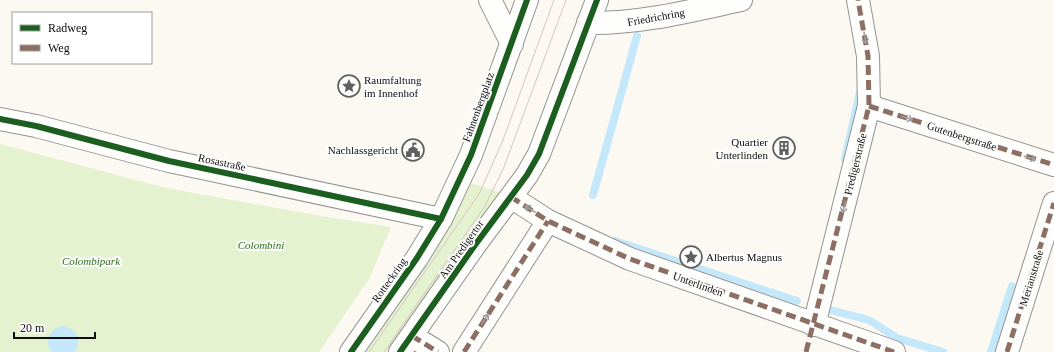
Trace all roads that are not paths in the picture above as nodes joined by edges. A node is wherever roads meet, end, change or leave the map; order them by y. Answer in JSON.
{"nodes":[{"id":1,"x":490,"y":0,"type":"edge"},
{"id":2,"x":528,"y":0,"type":"edge"},
{"id":3,"x":597,"y":0,"type":"edge"},
{"id":4,"x":741,"y":0,"type":"edge"},
{"id":5,"x":858,"y":0,"type":"edge"},
{"id":6,"x":588,"y":23,"type":"junction"},
{"id":7,"x":512,"y":44,"type":"junction"},
{"id":8,"x":869,"y":106,"type":"junction"},
{"id":9,"x":0,"y":119,"type":"edge"},
{"id":10,"x":1054,"y":165,"type":"edge"},
{"id":11,"x":511,"y":197,"type":"junction"},
{"id":12,"x":1054,"y":203,"type":"edge"},
{"id":13,"x":441,"y":219,"type":"junction"},
{"id":14,"x":548,"y":221,"type":"junction"},
{"id":15,"x":814,"y":325,"type":"junction"},
{"id":16,"x":406,"y":344,"type":"edge"},
{"id":17,"x":351,"y":352,"type":"edge"},
{"id":18,"x":438,"y":352,"type":"edge"},
{"id":19,"x":464,"y":352,"type":"edge"},
{"id":20,"x":894,"y":352,"type":"edge"},
{"id":21,"x":1007,"y":352,"type":"edge"}],
"edges":[{"from":1,"to":7,"type":"street"},
{"from":2,"to":7,"type":"street","name":"Fahnenbergplatz"},
{"from":3,"to":6,"type":"street"},
{"from":4,"to":6,"type":"street","name":"Friedrichring"},
{"from":5,"to":8,"type":"street","name":"Predigerstraße","one_way":true},
{"from":6,"to":11,"type":"street","name":"Am Predigertor"},
{"from":7,"to":13,"type":"street","name":"Fahnenbergplatz"},
{"from":8,"to":10,"type":"street","name":"Gutenbergstraße","one_way":true},
{"from":8,"to":15,"type":"street","name":"Predigerstraße","one_way":true},
{"from":9,"to":13,"type":"street","name":"Rosastraße"},
{"from":14,"to":11,"type":"street","name":"Unterlinden","one_way":true},
{"from":11,"to":16,"type":"street","name":"Am Predigertor"},
{"from":12,"to":21,"type":"street","name":"Merianstraße"},
{"from":13,"to":17,"type":"street","name":"Rotteckring"},
{"from":14,"to":15,"type":"street","name":"Unterlinden"},
{"from":19,"to":14,"type":"street","one_way":true},
{"from":15,"to":20,"type":"street","name":"Unterlinden"},
{"from":16,"to":18,"type":"street"}]}
